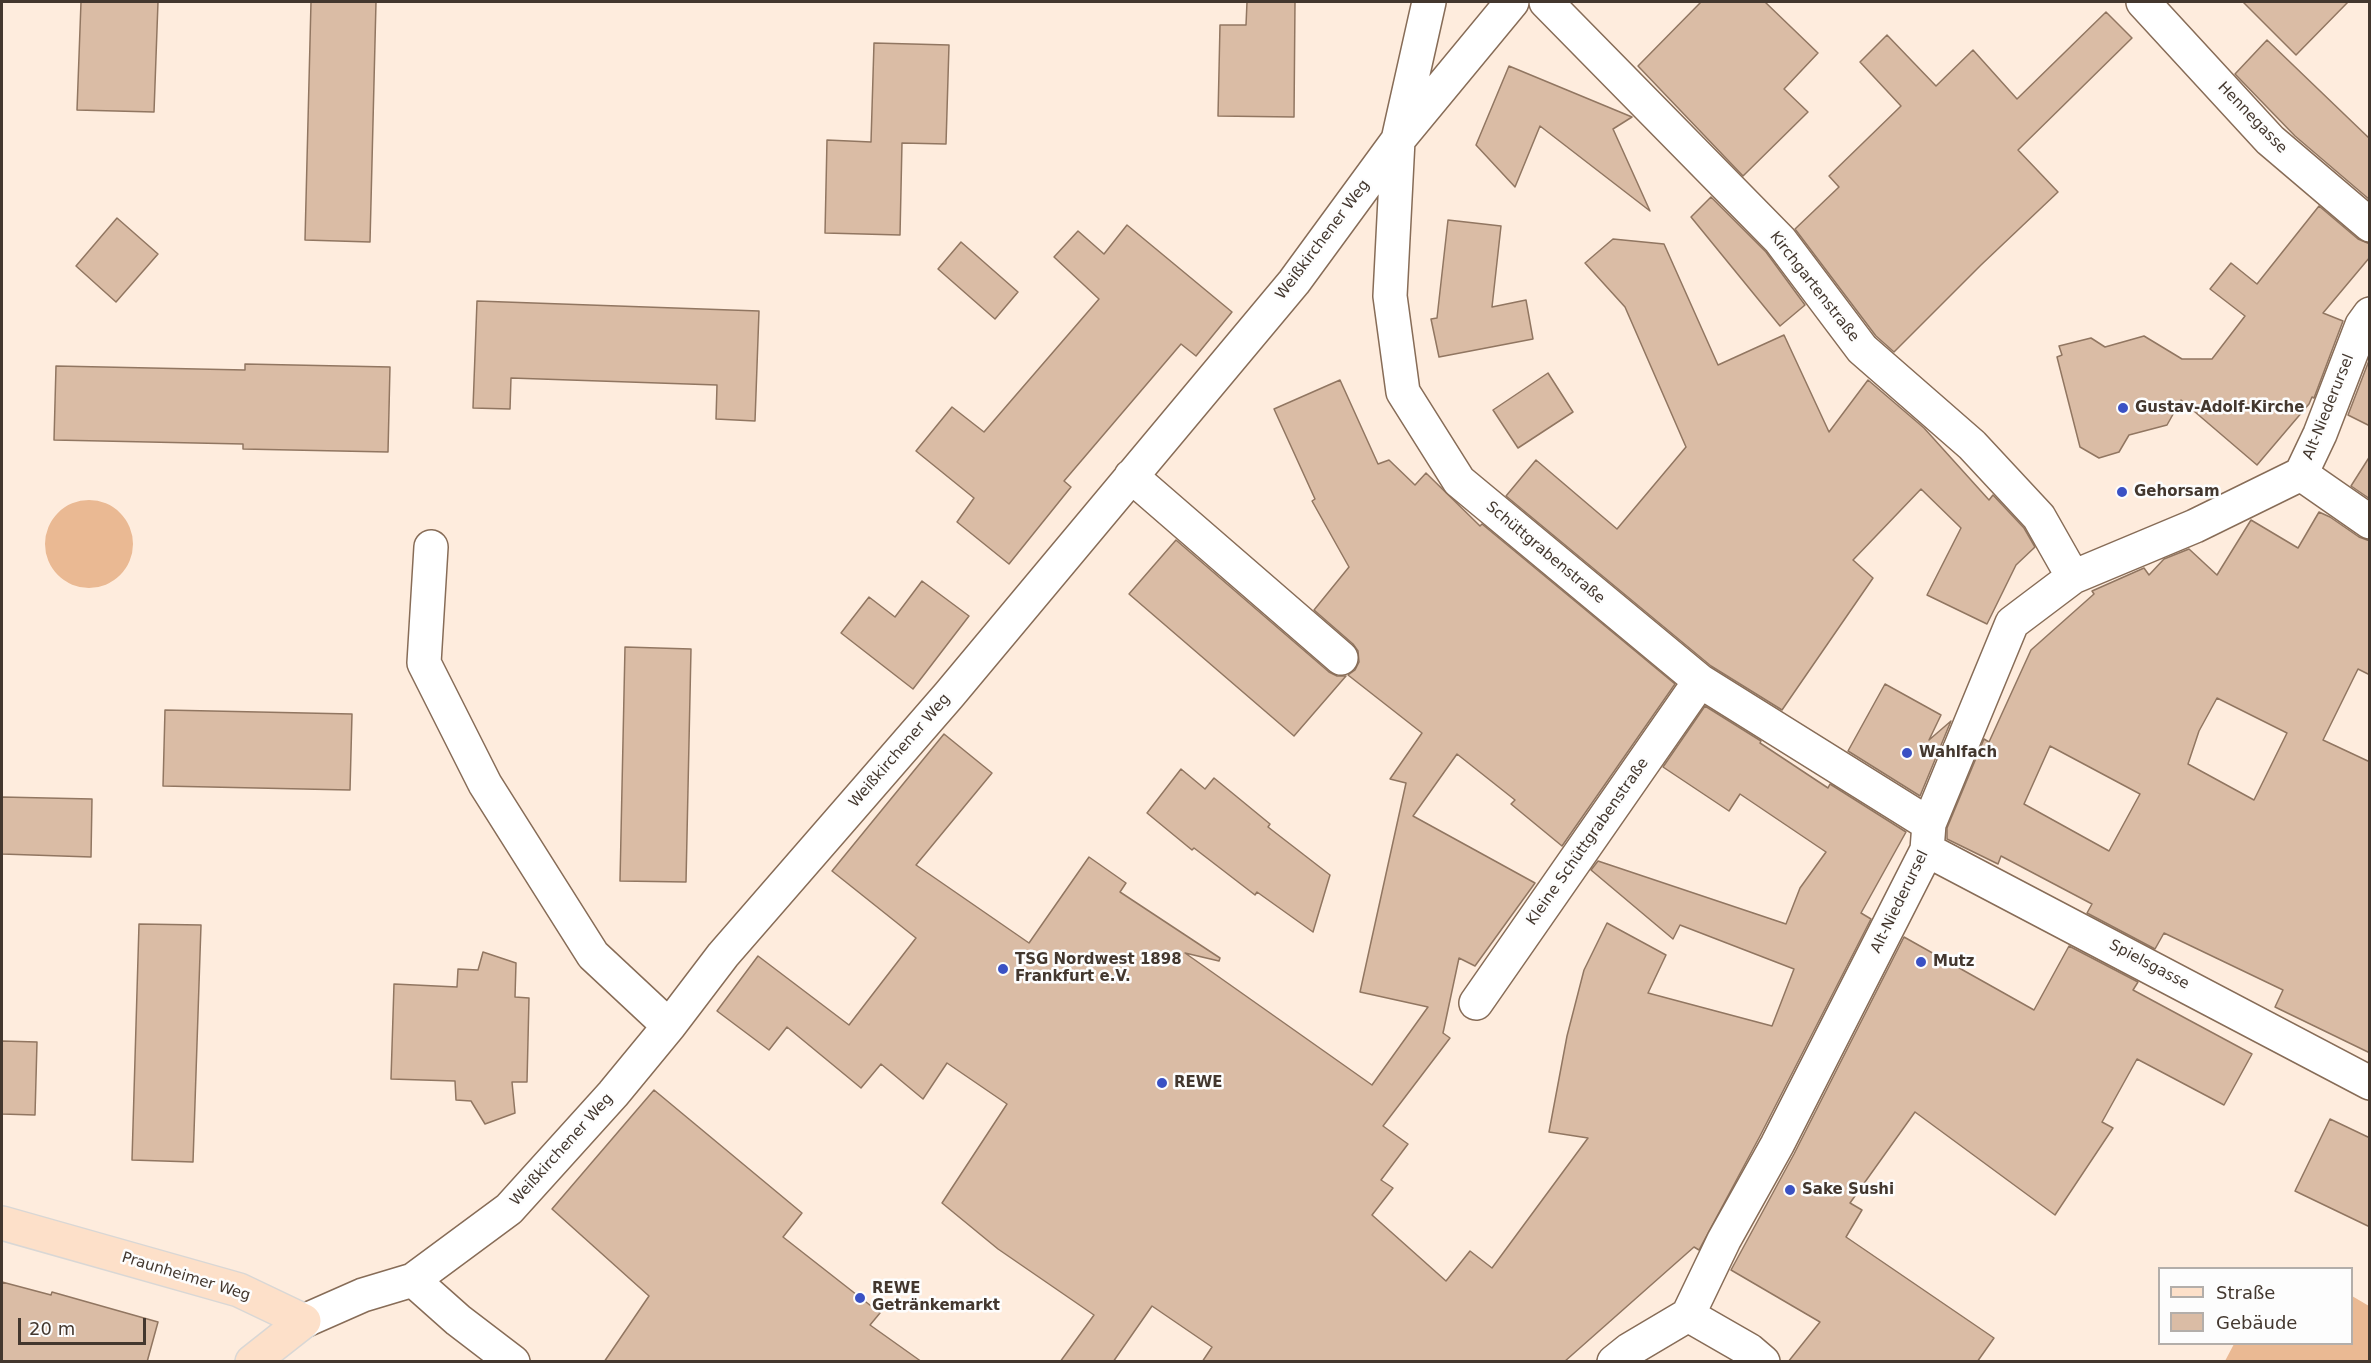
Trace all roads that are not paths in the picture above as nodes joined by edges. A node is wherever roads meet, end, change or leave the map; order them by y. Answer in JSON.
{"nodes":[{"id":1,"x":1429,"y":2,"type":"edge"},
{"id":2,"x":1512,"y":2,"type":"edge"},
{"id":3,"x":1546,"y":2,"type":"edge"},
{"id":4,"x":2143,"y":2,"type":"edge"},
{"id":5,"x":1398,"y":140,"type":"junction"},
{"id":6,"x":2370,"y":225,"type":"edge"},
{"id":7,"x":2370,"y":314,"type":"edge"},
{"id":8,"x":2301,"y":474,"type":"junction"},
{"id":9,"x":1131,"y":476,"type":"junction"},
{"id":10,"x":2370,"y":522,"type":"edge"},
{"id":11,"x":431,"y":547,"type":"dead end"},
{"id":12,"x":2073,"y":577,"type":"junction"},
{"id":13,"x":1341,"y":658,"type":"dead end"},
{"id":14,"x":1700,"y":681,"type":"junction"},
{"id":15,"x":1928,"y":837,"type":"junction"},
{"id":16,"x":1476,"y":1003,"type":"dead end"},
{"id":17,"x":669,"y":1026,"type":"junction"},
{"id":18,"x":2370,"y":1083,"type":"edge"},
{"id":19,"x":2,"y":1223,"type":"edge"},
{"id":20,"x":413,"y":1280,"type":"junction"},
{"id":21,"x":1688,"y":1315,"type":"junction"},
{"id":22,"x":304,"y":1321,"type":"junction"},
{"id":23,"x":252,"y":1362,"type":"edge"},
{"id":24,"x":513,"y":1362,"type":"edge"},
{"id":25,"x":1614,"y":1362,"type":"edge"},
{"id":26,"x":1763,"y":1362,"type":"edge"}],
"edges":[{"from":1,"to":5,"type":"street"},
{"from":2,"to":5,"type":"street","name":"Weißkirchener Weg"},
{"from":3,"to":12,"type":"street","name":"Kirchgartenstraße"},
{"from":4,"to":6,"type":"street","name":"Hennegasse"},
{"from":5,"to":9,"type":"street","name":"Weißkirchener Weg"},
{"from":5,"to":14,"type":"street","name":"Schüttgrabenstraße"},
{"from":7,"to":8,"type":"street","name":"Alt-Niederursel"},
{"from":8,"to":10,"type":"street"},
{"from":8,"to":12,"type":"street","name":"Alt-Niederursel"},
{"from":9,"to":13,"type":"street"},
{"from":9,"to":17,"type":"street","name":"Weißkirchener Weg"},
{"from":11,"to":17,"type":"street"},
{"from":12,"to":15,"type":"street","name":"Alt-Niederursel"},
{"from":14,"to":15,"type":"street","name":"Schüttgrabenstraße"},
{"from":14,"to":16,"type":"street","name":"Kleine Schüttgrabenstraße"},
{"from":15,"to":18,"type":"street","name":"Spielsgasse"},
{"from":15,"to":21,"type":"street","name":"Alt-Niederursel"},
{"from":17,"to":20,"type":"street","name":"Weißkirchener Weg"},
{"from":19,"to":22,"type":"main road","name":"Praunheimer Weg"},
{"from":20,"to":22,"type":"street"},
{"from":20,"to":24,"type":"street"},
{"from":21,"to":25,"type":"street"},
{"from":21,"to":26,"type":"street"},
{"from":22,"to":23,"type":"main road"}]}
